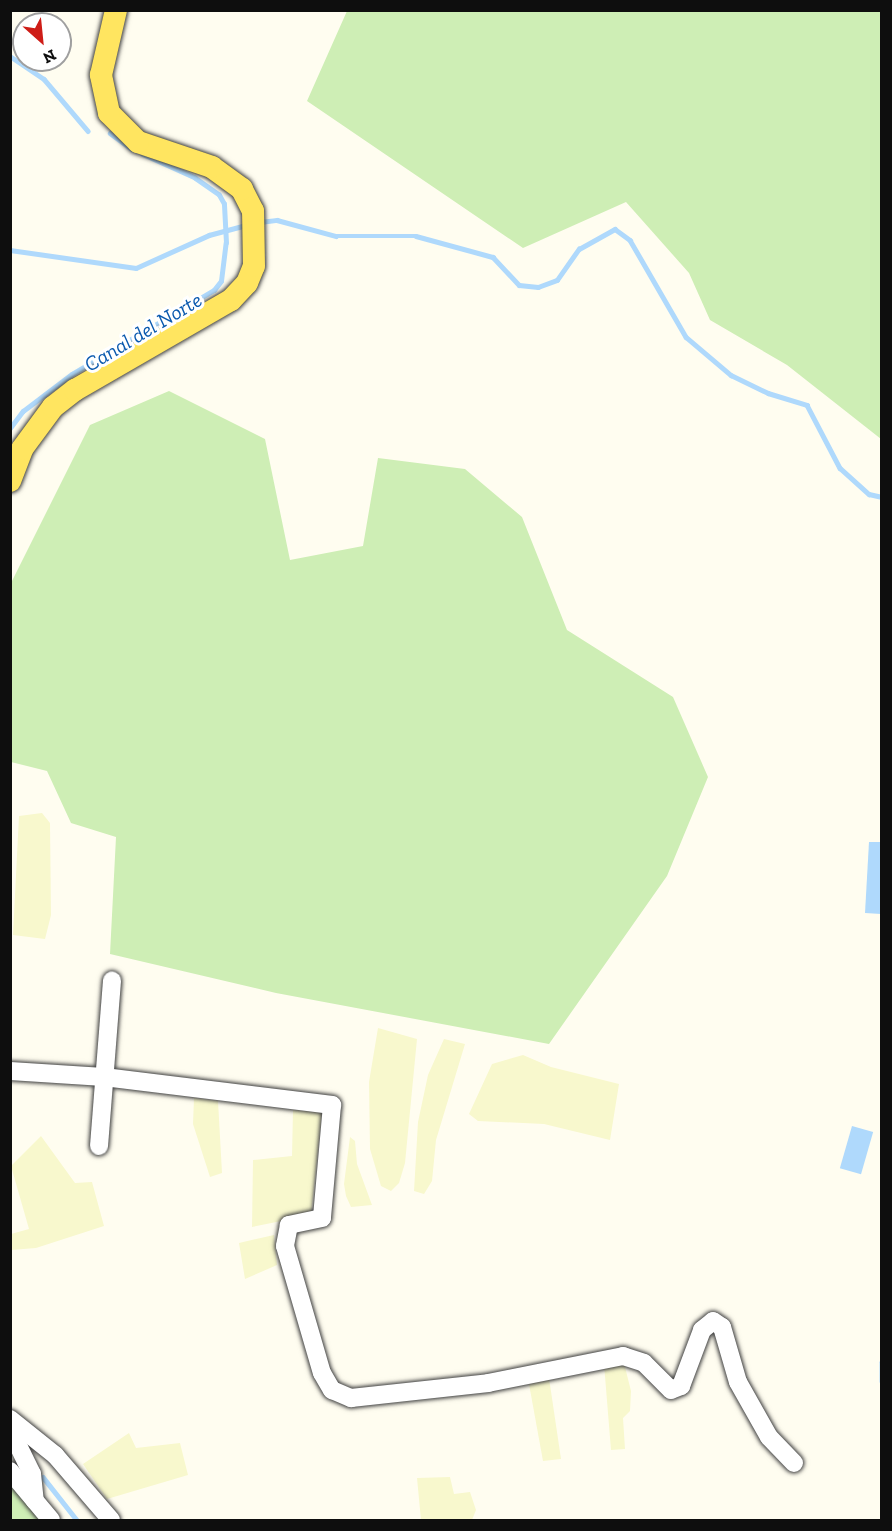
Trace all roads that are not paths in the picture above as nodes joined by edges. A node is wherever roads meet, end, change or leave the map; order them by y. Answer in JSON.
{"nodes":[{"id":1,"x":116,"y":10,"type":"edge"},
{"id":2,"x":10,"y":481,"type":"edge"},
{"id":3,"x":112,"y":981,"type":"dead end"},
{"id":4,"x":10,"y":1071,"type":"edge"},
{"id":5,"x":104,"y":1077,"type":"junction"},
{"id":6,"x":99,"y":1146,"type":"dead end"},
{"id":7,"x":10,"y":1419,"type":"edge"},
{"id":8,"x":10,"y":1429,"type":"edge"},
{"id":9,"x":795,"y":1463,"type":"dead end"},
{"id":10,"x":10,"y":1471,"type":"edge"},
{"id":11,"x":35,"y":1502,"type":"junction"},
{"id":12,"x":51,"y":1521,"type":"edge"},
{"id":13,"x":111,"y":1521,"type":"edge"}],
"edges":[{"from":1,"to":2,"type":"main road"},
{"from":3,"to":5,"type":"street"},
{"from":4,"to":5,"type":"street"},
{"from":5,"to":6,"type":"street"},
{"from":5,"to":9,"type":"street"},
{"from":7,"to":13,"type":"street"},
{"from":8,"to":11,"type":"street"},
{"from":10,"to":11,"type":"street"},
{"from":11,"to":12,"type":"street"}]}
